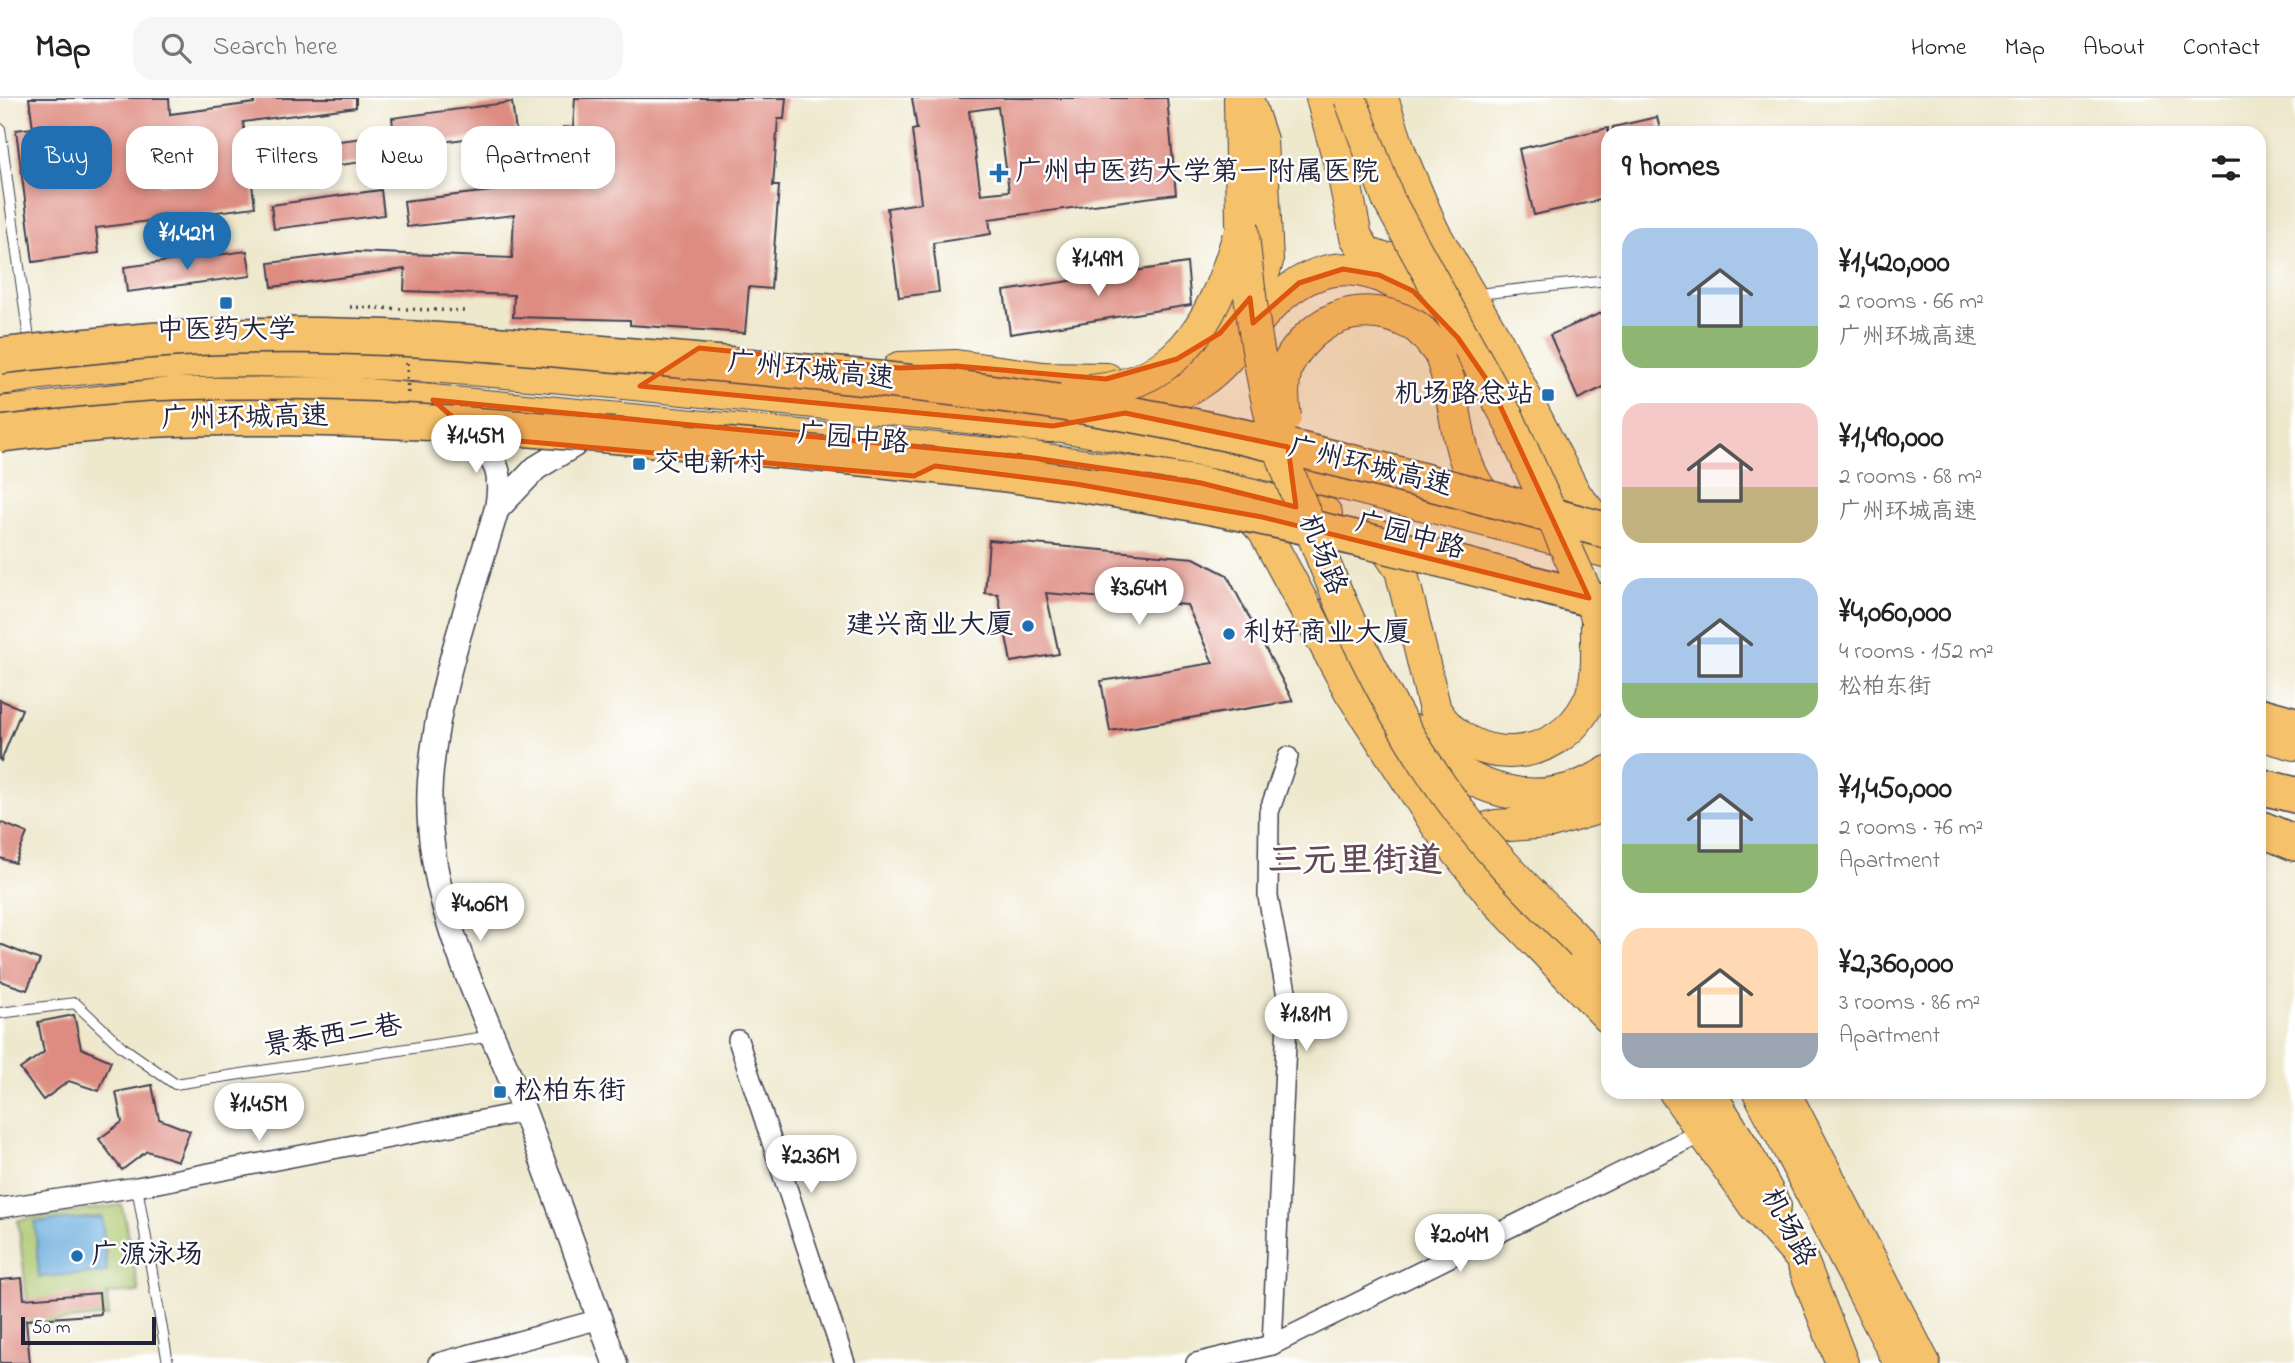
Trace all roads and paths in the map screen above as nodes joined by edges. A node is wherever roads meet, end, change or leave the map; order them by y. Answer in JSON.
{"nodes":[{"id":1,"x":1241,"y":98,"type":"edge"},
{"id":2,"x":1247,"y":98,"type":"edge"},
{"id":3,"x":1322,"y":98,"type":"edge"},
{"id":4,"x":1350,"y":98,"type":"edge"},
{"id":5,"x":1382,"y":98,"type":"edge"},
{"id":6,"x":0,"y":129,"type":"edge"},
{"id":7,"x":1242,"y":223,"type":"junction"},
{"id":8,"x":1433,"y":231,"type":"junction"},
{"id":9,"x":1601,"y":281,"type":"edge"},
{"id":10,"x":1470,"y":295,"type":"junction"},
{"id":11,"x":350,"y":306,"type":"dead end"},
{"id":12,"x":407,"y":309,"type":"junction"},
{"id":13,"x":465,"y":311,"type":"dead end"},
{"id":14,"x":407,"y":322,"type":"dead end"},
{"id":15,"x":0,"y":344,"type":"edge"},
{"id":16,"x":15,"y":348,"type":"edge"},
{"id":17,"x":699,"y":348,"type":"junction"},
{"id":18,"x":819,"y":359,"type":"junction"},
{"id":19,"x":408,"y":363,"type":"dead end"},
{"id":20,"x":899,"y":368,"type":"junction"},
{"id":21,"x":0,"y":379,"type":"edge"},
{"id":22,"x":640,"y":386,"type":"junction"},
{"id":23,"x":1491,"y":386,"type":"junction"},
{"id":24,"x":420,"y":401,"type":"junction"},
{"id":25,"x":858,"y":406,"type":"junction"},
{"id":26,"x":0,"y":413,"type":"edge"},
{"id":27,"x":661,"y":421,"type":"junction"},
{"id":28,"x":1054,"y":426,"type":"junction"},
{"id":29,"x":0,"y":434,"type":"edge"},
{"id":30,"x":816,"y":436,"type":"junction"},
{"id":31,"x":475,"y":437,"type":"junction"},
{"id":32,"x":574,"y":445,"type":"junction"},
{"id":33,"x":0,"y":447,"type":"edge"},
{"id":34,"x":967,"y":450,"type":"junction"},
{"id":35,"x":738,"y":459,"type":"junction"},
{"id":36,"x":914,"y":477,"type":"junction"},
{"id":37,"x":1201,"y":483,"type":"junction"},
{"id":38,"x":1293,"y":486,"type":"junction"},
{"id":39,"x":497,"y":508,"type":"junction"},
{"id":40,"x":1601,"y":520,"type":"edge"},
{"id":41,"x":1601,"y":522,"type":"edge"},
{"id":42,"x":1369,"y":525,"type":"junction"},
{"id":43,"x":1264,"y":531,"type":"junction"},
{"id":44,"x":1533,"y":533,"type":"junction"},
{"id":45,"x":1601,"y":551,"type":"edge"},
{"id":46,"x":1601,"y":596,"type":"edge"},
{"id":47,"x":1601,"y":603,"type":"edge"},
{"id":48,"x":1601,"y":603,"type":"edge"},
{"id":49,"x":1601,"y":634,"type":"edge"},
{"id":50,"x":1395,"y":708,"type":"junction"},
{"id":51,"x":2266,"y":708,"type":"edge"},
{"id":52,"x":2266,"y":717,"type":"edge"},
{"id":53,"x":2295,"y":717,"type":"edge"},
{"id":54,"x":2295,"y":725,"type":"edge"},
{"id":55,"x":2266,"y":737,"type":"edge"},
{"id":56,"x":2295,"y":745,"type":"edge"},
{"id":57,"x":1288,"y":757,"type":"dead end"},
{"id":58,"x":2266,"y":773,"type":"edge"},
{"id":59,"x":1601,"y":775,"type":"edge"},
{"id":60,"x":2295,"y":781,"type":"edge"},
{"id":61,"x":2266,"y":788,"type":"edge"},
{"id":62,"x":2295,"y":795,"type":"edge"},
{"id":63,"x":2266,"y":803,"type":"edge"},
{"id":64,"x":1601,"y":807,"type":"edge"},
{"id":65,"x":2295,"y":811,"type":"edge"},
{"id":66,"x":2266,"y":829,"type":"edge"},
{"id":67,"x":2266,"y":830,"type":"edge"},
{"id":68,"x":2295,"y":836,"type":"edge"},
{"id":69,"x":2295,"y":843,"type":"edge"},
{"id":70,"x":1454,"y":847,"type":"junction"},
{"id":71,"x":1601,"y":965,"type":"edge"},
{"id":72,"x":1601,"y":1010,"type":"edge"},
{"id":73,"x":0,"y":1013,"type":"edge"},
{"id":74,"x":492,"y":1036,"type":"junction"},
{"id":75,"x":738,"y":1040,"type":"dead end"},
{"id":76,"x":1680,"y":1099,"type":"edge"},
{"id":77,"x":1713,"y":1099,"type":"edge"},
{"id":78,"x":1762,"y":1099,"type":"edge"},
{"id":79,"x":1787,"y":1099,"type":"edge"},
{"id":80,"x":524,"y":1112,"type":"junction"},
{"id":81,"x":1704,"y":1132,"type":"junction"},
{"id":82,"x":137,"y":1186,"type":"junction"},
{"id":83,"x":0,"y":1208,"type":"edge"},
{"id":84,"x":1801,"y":1258,"type":"junction"},
{"id":85,"x":600,"y":1319,"type":"junction"},
{"id":86,"x":1272,"y":1345,"type":"junction"},
{"id":87,"x":1917,"y":1360,"type":"edge"},
{"id":88,"x":168,"y":1363,"type":"edge"},
{"id":89,"x":438,"y":1363,"type":"edge"},
{"id":90,"x":615,"y":1363,"type":"edge"},
{"id":91,"x":845,"y":1363,"type":"edge"},
{"id":92,"x":1196,"y":1363,"type":"edge"},
{"id":93,"x":1842,"y":1363,"type":"edge"},
{"id":94,"x":1865,"y":1363,"type":"edge"}],
"edges":[{"from":1,"to":7,"type":"highway","name":"机场路"},
{"from":2,"to":20,"type":"highway"},
{"from":3,"to":8,"type":"highway"},
{"from":4,"to":23,"type":"highway","bridge":true},
{"from":5,"to":8,"type":"highway"},
{"from":6,"to":16,"type":"lane"},
{"from":7,"to":20,"type":"highway","bridge":true},
{"from":7,"to":38,"type":"highway","name":"机场路","bridge":true},
{"from":8,"to":10,"type":"highway"},
{"from":9,"to":10,"type":"lane"},
{"from":10,"to":40,"type":"highway"},
{"from":11,"to":12,"type":"path"},
{"from":12,"to":13,"type":"path"},
{"from":12,"to":14,"type":"path"},
{"from":15,"to":16,"type":"main road"},
{"from":16,"to":17,"type":"main road"},
{"from":16,"to":41,"type":"highway","name":"广州环城高速","bridge":true},
{"from":17,"to":18,"type":"main road"},
{"from":17,"to":22,"type":"main road"},
{"from":18,"to":20,"type":"main road"},
{"from":18,"to":25,"type":"main road"},
{"from":19,"to":24,"type":"path","bridge":true},
{"from":21,"to":22,"type":"highway","name":"广园中路"},
{"from":22,"to":25,"type":"highway","name":"广园中路"},
{"from":23,"to":28,"type":"highway","bridge":true},
{"from":23,"to":46,"type":"highway","bridge":true},
{"from":24,"to":26,"type":"highway","name":"广园中路"},
{"from":24,"to":27,"type":"highway","name":"广园中路"},
{"from":24,"to":31,"type":"main road"},
{"from":25,"to":28,"type":"highway","name":"广园中路"},
{"from":27,"to":30,"type":"highway","name":"广园中路"},
{"from":27,"to":32,"type":"main road"},
{"from":28,"to":44,"type":"main road","name":"广园中路"},
{"from":29,"to":47,"type":"highway","name":"广州环城高速","bridge":true},
{"from":30,"to":34,"type":"highway","name":"广园中路"},
{"from":30,"to":35,"type":"main road"},
{"from":31,"to":32,"type":"main road"},
{"from":31,"to":33,"type":"main road"},
{"from":31,"to":39,"type":"street"},
{"from":32,"to":35,"type":"main road"},
{"from":32,"to":39,"type":"street"},
{"from":34,"to":36,"type":"main road"},
{"from":34,"to":37,"type":"highway","name":"广园中路"},
{"from":35,"to":36,"type":"main road"},
{"from":36,"to":43,"type":"main road"},
{"from":37,"to":42,"type":"highway","name":"广园中路"},
{"from":37,"to":43,"type":"highway"},
{"from":38,"to":44,"type":"highway","bridge":true},
{"from":38,"to":50,"type":"highway","name":"机场路","bridge":true},
{"from":39,"to":74,"type":"street"},
{"from":42,"to":48,"type":"main road","name":"广园中路"},
{"from":42,"to":49,"type":"highway"},
{"from":43,"to":70,"type":"highway"},
{"from":44,"to":45,"type":"main road","name":"广园中路"},
{"from":50,"to":59,"type":"highway"},
{"from":50,"to":71,"type":"highway","name":"机场路","bridge":true},
{"from":51,"to":53,"type":"main road"},
{"from":52,"to":54,"type":"highway"},
{"from":55,"to":56,"type":"main road"},
{"from":57,"to":86,"type":"street"},
{"from":58,"to":60,"type":"main road"},
{"from":61,"to":62,"type":"highway"},
{"from":63,"to":65,"type":"main road"},
{"from":64,"to":70,"type":"highway"},
{"from":66,"to":68,"type":"highway"},
{"from":67,"to":69,"type":"highway"},
{"from":70,"to":72,"type":"highway"},
{"from":73,"to":74,"type":"lane","name":"景泰西二巷"},
{"from":74,"to":80,"type":"street"},
{"from":75,"to":91,"type":"street"},
{"from":76,"to":81,"type":"highway"},
{"from":77,"to":84,"type":"highway","name":"机场路"},
{"from":78,"to":87,"type":"highway","name":"机场路"},
{"from":79,"to":87,"type":"highway"},
{"from":80,"to":82,"type":"street"},
{"from":80,"to":85,"type":"street"},
{"from":81,"to":84,"type":"highway"},
{"from":81,"to":86,"type":"street"},
{"from":82,"to":83,"type":"street"},
{"from":82,"to":88,"type":"lane"},
{"from":84,"to":93,"type":"highway"},
{"from":84,"to":94,"type":"highway","name":"机场路"},
{"from":85,"to":89,"type":"street"},
{"from":85,"to":90,"type":"street"},
{"from":86,"to":92,"type":"street"}]}
